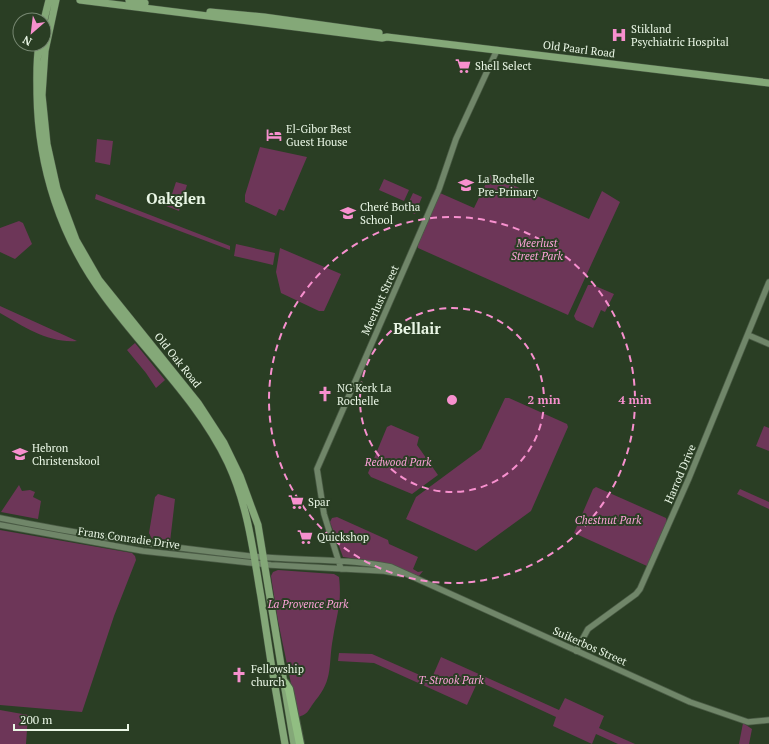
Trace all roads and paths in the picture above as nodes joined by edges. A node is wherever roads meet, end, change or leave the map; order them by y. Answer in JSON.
{"nodes":[{"id":1,"x":49,"y":0,"type":"edge"},
{"id":2,"x":56,"y":0,"type":"edge"},
{"id":3,"x":80,"y":0,"type":"edge"},
{"id":4,"x":129,"y":0,"type":"edge"},
{"id":5,"x":46,"y":12,"type":"edge"},
{"id":6,"x":387,"y":37,"type":"junction"},
{"id":7,"x":497,"y":50,"type":"junction"},
{"id":8,"x":38,"y":52,"type":"edge"},
{"id":9,"x":769,"y":83,"type":"edge"},
{"id":10,"x":769,"y":282,"type":"edge"},
{"id":11,"x":748,"y":335,"type":"junction"},
{"id":12,"x":769,"y":344,"type":"edge"},
{"id":13,"x":0,"y":518,"type":"edge"},
{"id":14,"x":0,"y":525,"type":"edge"},
{"id":15,"x":255,"y":556,"type":"junction"},
{"id":16,"x":264,"y":557,"type":"junction"},
{"id":17,"x":339,"y":562,"type":"junction"},
{"id":18,"x":256,"y":564,"type":"junction"},
{"id":19,"x":265,"y":565,"type":"junction"},
{"id":20,"x":341,"y":569,"type":"junction"},
{"id":21,"x":407,"y":575,"type":"junction"},
{"id":22,"x":576,"y":650,"type":"junction"},
{"id":23,"x":285,"y":683,"type":"junction"},
{"id":24,"x":769,"y":720,"type":"edge"},
{"id":25,"x":285,"y":744,"type":"edge"},
{"id":26,"x":294,"y":744,"type":"edge"},
{"id":27,"x":300,"y":744,"type":"edge"}],
"edges":[{"from":1,"to":5,"type":"main road"},
{"from":2,"to":16,"type":"main road","name":"Old Oak Road"},
{"from":3,"to":6,"type":"main road","name":"Old Paarl Road"},
{"from":4,"to":6,"type":"main road","name":"Old Paarl Road"},
{"from":6,"to":7,"type":"main road","name":"Old Paarl Road"},
{"from":7,"to":9,"type":"main road","name":"Old Paarl Road"},
{"from":7,"to":17,"type":"street","name":"Meerlust Street"},
{"from":8,"to":15,"type":"main road","name":"Old Oak Road"},
{"from":10,"to":11,"type":"street","name":"Harrod Drive"},
{"from":11,"to":12,"type":"street"},
{"from":11,"to":22,"type":"street","name":"Harrod Drive"},
{"from":13,"to":15,"type":"street","name":"Frans Conradie Drive"},
{"from":14,"to":18,"type":"street","name":"Frans Conradie Drive"},
{"from":15,"to":16,"type":"street","name":"Frans Conradie Drive"},
{"from":15,"to":18,"type":"main road","name":"Old Oak Road"},
{"from":16,"to":17,"type":"street","name":"Suikerbos Street"},
{"from":16,"to":19,"type":"main road","name":"Old Oak Road"},
{"from":17,"to":20,"type":"street","name":"Meerlust Street"},
{"from":17,"to":21,"type":"street","name":"Suikerbos Street"},
{"from":18,"to":19,"type":"street","name":"Frans Conradie Drive"},
{"from":18,"to":25,"type":"main road","name":"Old Oak Road"},
{"from":19,"to":20,"type":"street","name":"Suikerbos Street"},
{"from":19,"to":23,"type":"main road","name":"Old Oak Road"},
{"from":20,"to":21,"type":"street","name":"Suikerbos Street"},
{"from":21,"to":22,"type":"street","name":"Suikerbos Street"},
{"from":22,"to":24,"type":"street","name":"Suikerbos Street"},
{"from":23,"to":26,"type":"main road","name":"Old Oak Road"},
{"from":23,"to":27,"type":"highway"}]}
